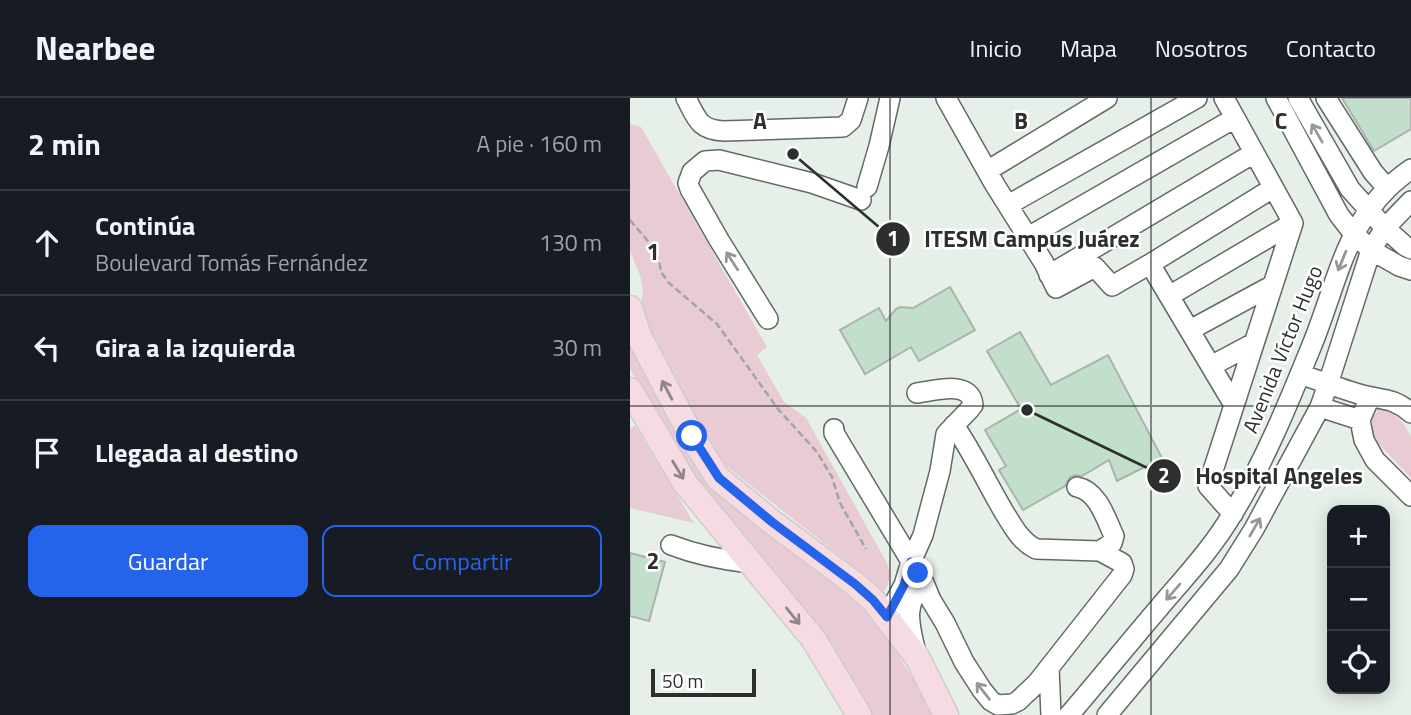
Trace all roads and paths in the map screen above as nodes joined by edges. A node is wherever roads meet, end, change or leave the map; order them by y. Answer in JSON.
{"nodes":[{"id":1,"x":686,"y":98,"type":"edge"},
{"id":2,"x":858,"y":98,"type":"edge"},
{"id":3,"x":890,"y":98,"type":"edge"},
{"id":4,"x":946,"y":98,"type":"edge"},
{"id":5,"x":1107,"y":98,"type":"edge"},
{"id":6,"x":1197,"y":98,"type":"edge"},
{"id":7,"x":1224,"y":98,"type":"edge"},
{"id":8,"x":1276,"y":98,"type":"edge"},
{"id":9,"x":1297,"y":98,"type":"edge"},
{"id":10,"x":1326,"y":98,"type":"edge"},
{"id":11,"x":1235,"y":118,"type":"junction"},
{"id":12,"x":1254,"y":153,"type":"junction"},
{"id":13,"x":1336,"y":165,"type":"junction"},
{"id":14,"x":1411,"y":169,"type":"edge"},
{"id":15,"x":987,"y":171,"type":"junction"},
{"id":16,"x":1319,"y":177,"type":"junction"},
{"id":17,"x":1273,"y":188,"type":"junction"},
{"id":18,"x":1387,"y":188,"type":"junction"},
{"id":19,"x":1411,"y":201,"type":"edge"},
{"id":20,"x":1008,"y":205,"type":"junction"},
{"id":21,"x":1368,"y":210,"type":"junction"},
{"id":22,"x":630,"y":220,"type":"edge"},
{"id":23,"x":1293,"y":223,"type":"junction"},
{"id":24,"x":1385,"y":228,"type":"junction"},
{"id":25,"x":1353,"y":233,"type":"junction"},
{"id":26,"x":1028,"y":237,"type":"junction"},
{"id":27,"x":1411,"y":249,"type":"edge"},
{"id":28,"x":1371,"y":250,"type":"junction"},
{"id":29,"x":1150,"y":264,"type":"junction"},
{"id":30,"x":1411,"y":270,"type":"edge"},
{"id":31,"x":1049,"y":275,"type":"junction"},
{"id":32,"x":1273,"y":285,"type":"junction"},
{"id":33,"x":1169,"y":296,"type":"junction"},
{"id":34,"x":630,"y":308,"type":"edge"},
{"id":35,"x":768,"y":319,"type":"dead end"},
{"id":36,"x":1190,"y":330,"type":"junction"},
{"id":37,"x":1254,"y":344,"type":"junction"},
{"id":38,"x":1211,"y":366,"type":"junction"},
{"id":39,"x":1300,"y":374,"type":"junction"},
{"id":40,"x":1328,"y":384,"type":"junction"},
{"id":41,"x":630,"y":390,"type":"edge"},
{"id":42,"x":917,"y":394,"type":"dead end"},
{"id":43,"x":1370,"y":397,"type":"junction"},
{"id":44,"x":1234,"y":405,"type":"junction"},
{"id":45,"x":1320,"y":407,"type":"junction"},
{"id":46,"x":1411,"y":413,"type":"edge"},
{"id":47,"x":1360,"y":419,"type":"junction"},
{"id":48,"x":954,"y":425,"type":"junction"},
{"id":49,"x":834,"y":429,"type":"dead end"},
{"id":50,"x":1077,"y":487,"type":"dead end"},
{"id":51,"x":1411,"y":496,"type":"edge"},
{"id":52,"x":1233,"y":514,"type":"junction"},
{"id":53,"x":671,"y":545,"type":"dead end"},
{"id":54,"x":866,"y":549,"type":"dead end"},
{"id":55,"x":1100,"y":551,"type":"junction"},
{"id":56,"x":1206,"y":553,"type":"junction"},
{"id":57,"x":911,"y":562,"type":"junction"},
{"id":58,"x":750,"y":563,"type":"junction"},
{"id":59,"x":1229,"y":569,"type":"junction"},
{"id":60,"x":925,"y":583,"type":"junction"},
{"id":61,"x":887,"y":617,"type":"junction"},
{"id":62,"x":917,"y":657,"type":"junction"},
{"id":63,"x":1043,"y":675,"type":"junction"},
{"id":64,"x":859,"y":715,"type":"edge"},
{"id":65,"x":946,"y":715,"type":"edge"},
{"id":66,"x":1040,"y":715,"type":"edge"},
{"id":67,"x":1051,"y":715,"type":"edge"},
{"id":68,"x":1069,"y":715,"type":"edge"},
{"id":69,"x":1107,"y":715,"type":"edge"}],
"edges":[{"from":1,"to":2,"type":"street"},
{"from":35,"to":3,"type":"street","one_way":true},
{"from":4,"to":15,"type":"street"},
{"from":5,"to":15,"type":"street"},
{"from":6,"to":20,"type":"street"},
{"from":7,"to":11,"type":"street"},
{"from":8,"to":16,"type":"street"},
{"from":13,"to":9,"type":"street","one_way":true},
{"from":10,"to":18,"type":"street"},
{"from":11,"to":12,"type":"street"},
{"from":11,"to":26,"type":"street"},
{"from":12,"to":17,"type":"street"},
{"from":12,"to":31,"type":"street"},
{"from":13,"to":16,"type":"street"},
{"from":13,"to":21,"type":"street"},
{"from":14,"to":18,"type":"street","name":"Avenida Víctor Hugo"},
{"from":15,"to":20,"type":"street"},
{"from":16,"to":25,"type":"street"},
{"from":17,"to":23,"type":"street"},
{"from":17,"to":29,"type":"street"},
{"from":18,"to":21,"type":"street","name":"Avenida Víctor Hugo"},
{"from":19,"to":24,"type":"street"},
{"from":20,"to":26,"type":"street"},
{"from":21,"to":24,"type":"street"},
{"from":21,"to":25,"type":"street","name":"Avenida Víctor Hugo"},
{"from":22,"to":54,"type":"path"},
{"from":23,"to":32,"type":"street"},
{"from":23,"to":33,"type":"street"},
{"from":24,"to":27,"type":"street"},
{"from":24,"to":28,"type":"street"},
{"from":25,"to":28,"type":"street"},
{"from":25,"to":39,"type":"street","name":"Avenida Víctor Hugo","one_way":true},
{"from":26,"to":31,"type":"street"},
{"from":28,"to":30,"type":"street"},
{"from":28,"to":40,"type":"street"},
{"from":29,"to":31,"type":"street"},
{"from":29,"to":33,"type":"street"},
{"from":32,"to":36,"type":"street"},
{"from":32,"to":37,"type":"street"},
{"from":33,"to":36,"type":"street"},
{"from":61,"to":34,"type":"main road","one_way":true},
{"from":36,"to":38,"type":"street"},
{"from":37,"to":38,"type":"street"},
{"from":37,"to":44,"type":"street"},
{"from":38,"to":44,"type":"street"},
{"from":39,"to":40,"type":"street"},
{"from":39,"to":52,"type":"street","name":"Avenida Víctor Hugo"},
{"from":40,"to":43,"type":"street"},
{"from":40,"to":45,"type":"street"},
{"from":41,"to":58,"type":"main road","one_way":true},
{"from":42,"to":48,"type":"street"},
{"from":43,"to":46,"type":"street"},
{"from":43,"to":47,"type":"street"},
{"from":44,"to":52,"type":"street"},
{"from":45,"to":47,"type":"street"},
{"from":59,"to":45,"type":"street","one_way":true},
{"from":47,"to":51,"type":"street"},
{"from":48,"to":55,"type":"street"},
{"from":48,"to":57,"type":"street"},
{"from":49,"to":57,"type":"street"},
{"from":50,"to":55,"type":"street"},
{"from":52,"to":56,"type":"street","name":"Avenida Víctor Hugo"},
{"from":53,"to":58,"type":"street"},
{"from":55,"to":63,"type":"street"},
{"from":56,"to":59,"type":"street"},
{"from":56,"to":68,"type":"street","name":"Avenida Víctor Hugo","one_way":true},
{"from":57,"to":60,"type":"street"},
{"from":57,"to":61,"type":"street"},
{"from":58,"to":64,"type":"main road","one_way":true},
{"from":59,"to":69,"type":"street"},
{"from":60,"to":62,"type":"street"},
{"from":63,"to":60,"type":"street","one_way":true},
{"from":61,"to":62,"type":"main road"},
{"from":62,"to":65,"type":"main road"},
{"from":63,"to":66,"type":"street"},
{"from":63,"to":67,"type":"street"}]}
